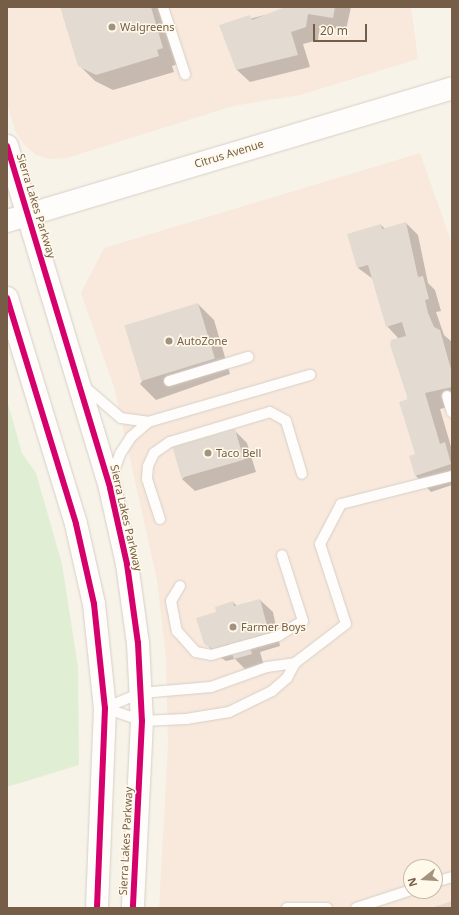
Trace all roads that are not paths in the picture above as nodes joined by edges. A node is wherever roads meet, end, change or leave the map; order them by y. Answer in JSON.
{"nodes":[{"id":1,"x":163,"y":7,"type":"edge"},
{"id":2,"x":185,"y":74,"type":"dead end"},
{"id":3,"x":452,"y":88,"type":"edge"},
{"id":4,"x":7,"y":146,"type":"edge"},
{"id":5,"x":28,"y":215,"type":"junction"},
{"id":6,"x":7,"y":221,"type":"edge"},
{"id":7,"x":7,"y":298,"type":"edge"},
{"id":8,"x":248,"y":357,"type":"dead end"},
{"id":9,"x":76,"y":375,"type":"junction"},
{"id":10,"x":310,"y":375,"type":"dead end"},
{"id":11,"x":169,"y":381,"type":"dead end"},
{"id":12,"x":447,"y":396,"type":"dead end"},
{"id":13,"x":452,"y":412,"type":"edge"},
{"id":14,"x":148,"y":422,"type":"junction"},
{"id":15,"x":302,"y":474,"type":"dead end"},
{"id":16,"x":452,"y":476,"type":"edge"},
{"id":17,"x":110,"y":488,"type":"junction"},
{"id":18,"x":160,"y":519,"type":"dead end"},
{"id":19,"x":282,"y":555,"type":"dead end"},
{"id":20,"x":180,"y":586,"type":"dead end"},
{"id":21,"x":295,"y":663,"type":"junction"},
{"id":22,"x":142,"y":693,"type":"junction"},
{"id":23,"x":106,"y":708,"type":"junction"},
{"id":24,"x":142,"y":721,"type":"junction"},
{"id":25,"x":403,"y":893,"type":"edge"},
{"id":26,"x":133,"y":898,"type":"edge"},
{"id":27,"x":97,"y":908,"type":"edge"},
{"id":28,"x":145,"y":908,"type":"edge"},
{"id":29,"x":287,"y":908,"type":"edge"},
{"id":30,"x":327,"y":908,"type":"edge"},
{"id":31,"x":356,"y":908,"type":"edge"}],
"edges":[{"from":1,"to":2,"type":"lane"},
{"from":3,"to":5,"type":"street","name":"Citrus Avenue"},
{"from":4,"to":5,"type":"street","name":"Sierra Lakes Parkway"},
{"from":5,"to":6,"type":"street","name":"Citrus Avenue"},
{"from":5,"to":9,"type":"street","name":"Sierra Lakes Parkway"},
{"from":7,"to":23,"type":"street"},
{"from":8,"to":11,"type":"lane"},
{"from":9,"to":14,"type":"lane"},
{"from":9,"to":17,"type":"street","name":"Sierra Lakes Parkway"},
{"from":10,"to":14,"type":"lane"},
{"from":12,"to":13,"type":"lane"},
{"from":14,"to":17,"type":"lane"},
{"from":15,"to":18,"type":"lane"},
{"from":16,"to":21,"type":"lane"},
{"from":17,"to":22,"type":"street","name":"Sierra Lakes Parkway"},
{"from":19,"to":20,"type":"lane"},
{"from":21,"to":22,"type":"lane"},
{"from":21,"to":24,"type":"lane"},
{"from":22,"to":23,"type":"lane"},
{"from":22,"to":24,"type":"street","name":"Sierra Lakes Parkway"},
{"from":23,"to":24,"type":"lane"},
{"from":23,"to":27,"type":"street"},
{"from":24,"to":26,"type":"street","name":"Sierra Lakes Parkway"},
{"from":25,"to":31,"type":"lane"},
{"from":26,"to":28,"type":"lane"},
{"from":29,"to":30,"type":"lane"}]}
